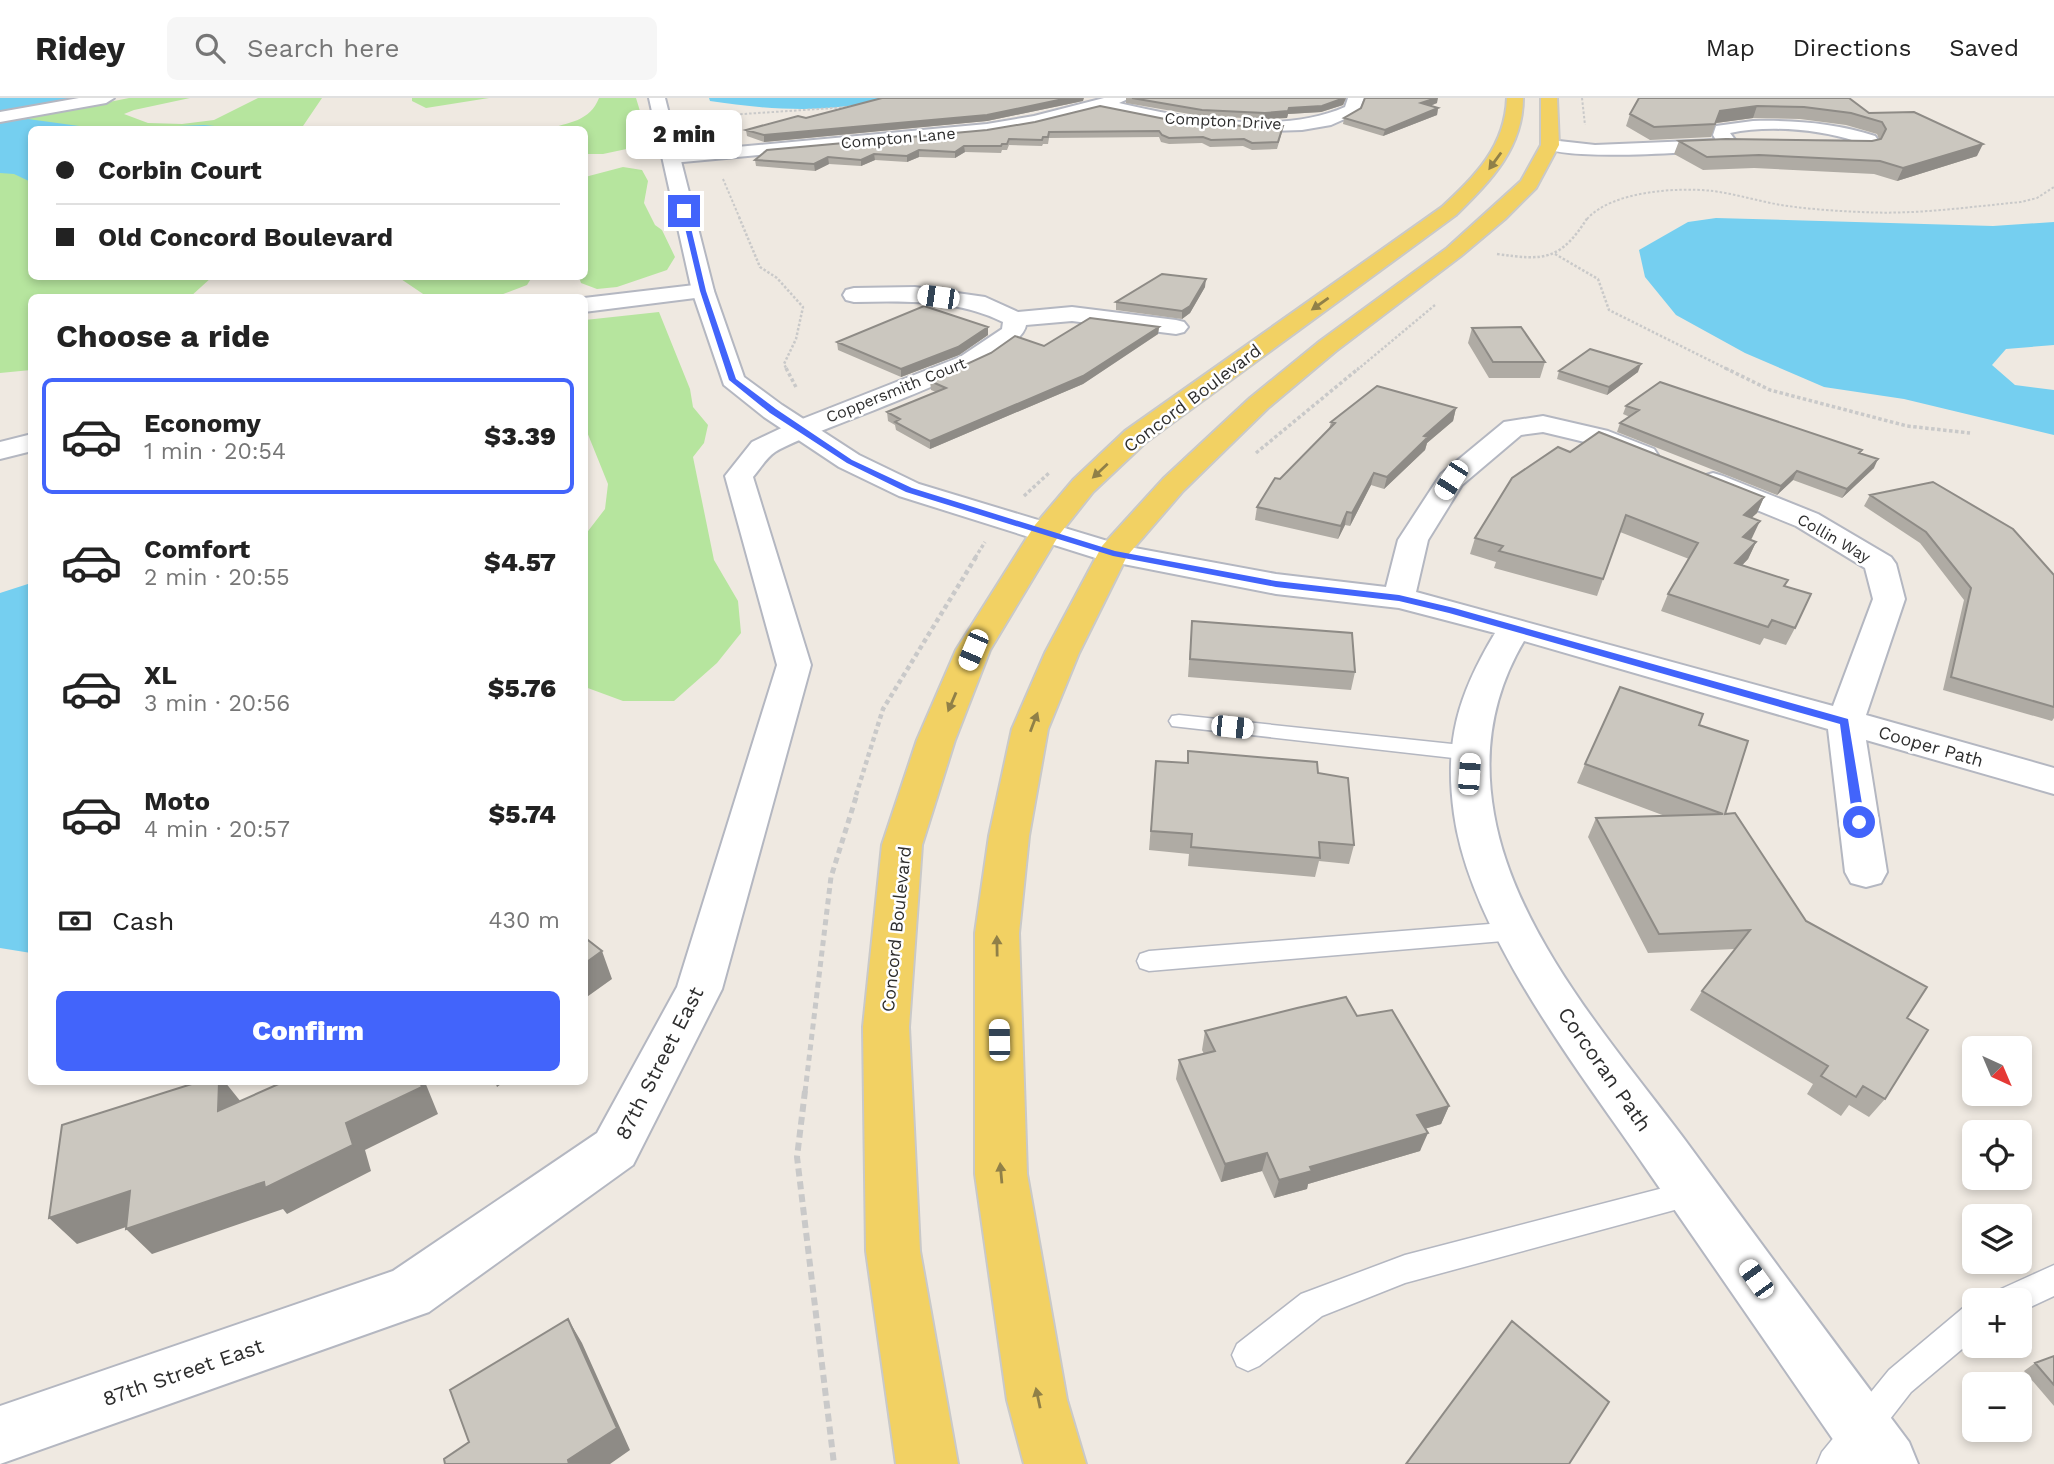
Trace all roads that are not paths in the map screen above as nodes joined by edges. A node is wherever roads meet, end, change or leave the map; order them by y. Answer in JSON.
{"nodes":[{"id":1,"x":106,"y":98,"type":"edge"},
{"id":2,"x":657,"y":98,"type":"edge"},
{"id":3,"x":1081,"y":98,"type":"edge"},
{"id":4,"x":1122,"y":98,"type":"edge"},
{"id":5,"x":1356,"y":98,"type":"edge"},
{"id":6,"x":1515,"y":98,"type":"edge"},
{"id":7,"x":1549,"y":98,"type":"edge"},
{"id":8,"x":1101,"y":104,"type":"junction"},
{"id":9,"x":0,"y":117,"type":"edge"},
{"id":10,"x":1550,"y":145,"type":"junction"},
{"id":11,"x":1798,"y":145,"type":"edge"},
{"id":12,"x":671,"y":158,"type":"junction"},
{"id":13,"x":703,"y":291,"type":"junction"},
{"id":14,"x":854,"y":295,"type":"dead end"},
{"id":15,"x":588,"y":305,"type":"edge"},
{"id":16,"x":1014,"y":319,"type":"junction"},
{"id":17,"x":1176,"y":327,"type":"dead end"},
{"id":18,"x":811,"y":425,"type":"junction"},
{"id":19,"x":28,"y":443,"type":"edge"},
{"id":20,"x":0,"y":451,"type":"edge"},
{"id":21,"x":1046,"y":531,"type":"junction"},
{"id":22,"x":1113,"y":553,"type":"junction"},
{"id":23,"x":1399,"y":598,"type":"junction"},
{"id":24,"x":1514,"y":629,"type":"junction"},
{"id":25,"x":1179,"y":721,"type":"dead end"},
{"id":26,"x":1845,"y":722,"type":"junction"},
{"id":27,"x":1471,"y":753,"type":"junction"},
{"id":28,"x":2054,"y":781,"type":"edge"},
{"id":29,"x":1866,"y":872,"type":"dead end"},
{"id":30,"x":1514,"y":930,"type":"junction"},
{"id":31,"x":1149,"y":961,"type":"dead end"},
{"id":32,"x":1694,"y":1193,"type":"junction"},
{"id":33,"x":2054,"y":1280,"type":"edge"},
{"id":34,"x":2032,"y":1290,"type":"edge"},
{"id":35,"x":1962,"y":1329,"type":"edge"},
{"id":36,"x":1248,"y":1355,"type":"dead end"},
{"id":37,"x":0,"y":1436,"type":"edge"},
{"id":38,"x":1861,"y":1452,"type":"edge"},
{"id":39,"x":927,"y":1464,"type":"edge"},
{"id":40,"x":1055,"y":1464,"type":"edge"}],
"edges":[{"from":1,"to":9,"type":"street"},
{"from":2,"to":12,"type":"street","name":"Cooper Path"},
{"from":3,"to":8,"type":"street","name":"Compton Drive"},
{"from":4,"to":8,"type":"street","name":"Compton Lane"},
{"from":5,"to":8,"type":"street","name":"Compton Drive"},
{"from":6,"to":21,"type":"main road","name":"Concord Boulevard","one_way":true},
{"from":7,"to":10,"type":"main road"},
{"from":8,"to":12,"type":"street","name":"Compton Lane"},
{"from":10,"to":11,"type":"street"},
{"from":10,"to":22,"type":"main road"},
{"from":12,"to":13,"type":"street","name":"Cooper Path"},
{"from":13,"to":15,"type":"street"},
{"from":13,"to":18,"type":"street","name":"Cooper Path"},
{"from":14,"to":16,"type":"street"},
{"from":16,"to":17,"type":"street"},
{"from":16,"to":18,"type":"street","name":"Coppersmith Court"},
{"from":18,"to":21,"type":"street","name":"Cooper Path"},
{"from":18,"to":37,"type":"street","name":"87th Street East"},
{"from":19,"to":20,"type":"street"},
{"from":21,"to":22,"type":"street","name":"Cooper Path"},
{"from":21,"to":39,"type":"main road","name":"Concord Boulevard","one_way":true},
{"from":22,"to":23,"type":"street","name":"Cooper Path"},
{"from":40,"to":22,"type":"main road","one_way":true},
{"from":23,"to":24,"type":"street","name":"Cooper Path"},
{"from":23,"to":26,"type":"street","name":"Collin Way"},
{"from":24,"to":26,"type":"street","name":"Cooper Path"},
{"from":24,"to":27,"type":"street","name":"Corcoran Path"},
{"from":25,"to":27,"type":"lane"},
{"from":26,"to":28,"type":"street","name":"Cooper Path"},
{"from":26,"to":29,"type":"street"},
{"from":27,"to":30,"type":"street","name":"Corcoran Path"},
{"from":30,"to":31,"type":"lane"},
{"from":30,"to":32,"type":"street","name":"Corcoran Path"},
{"from":32,"to":36,"type":"lane"},
{"from":32,"to":38,"type":"street","name":"Corcoran Path"},
{"from":33,"to":34,"type":"lane"},
{"from":35,"to":38,"type":"lane"}]}
